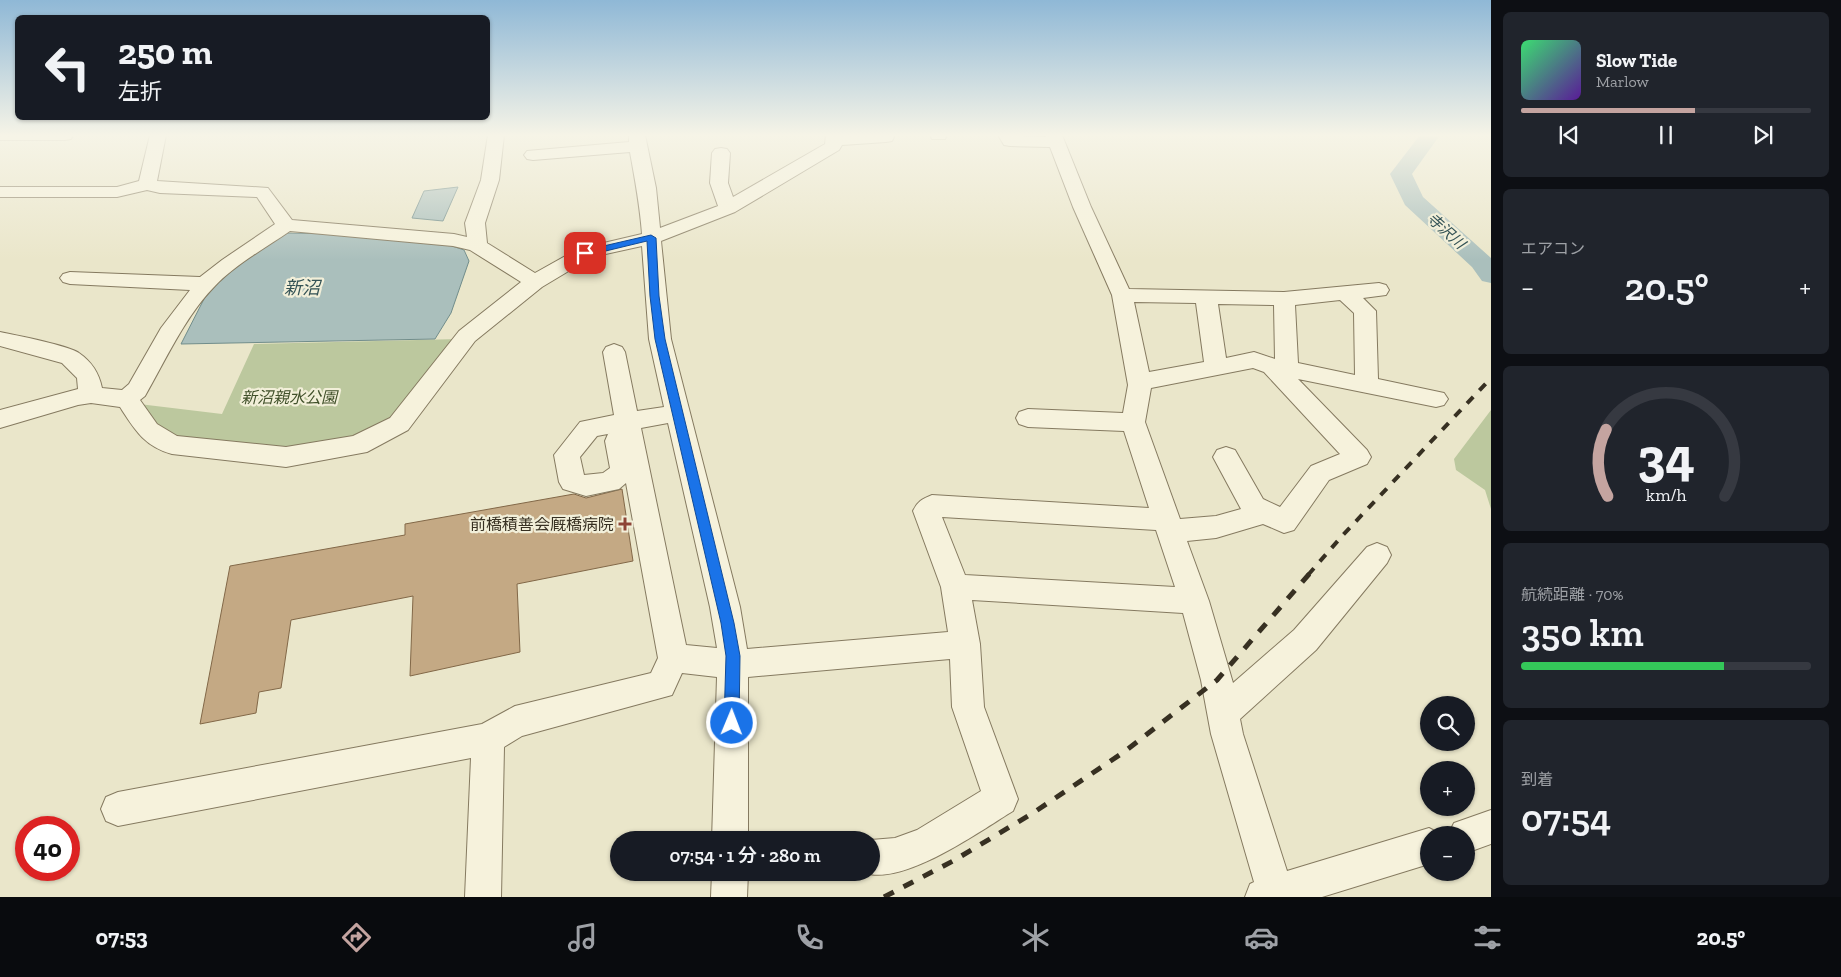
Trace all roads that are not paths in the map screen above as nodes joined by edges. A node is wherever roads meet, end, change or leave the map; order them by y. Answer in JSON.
{"nodes":[{"id":1,"x":149,"y":177,"type":"edge"},
{"id":2,"x":490,"y":177,"type":"edge"},
{"id":3,"x":644,"y":177,"type":"edge"},
{"id":4,"x":719,"y":177,"type":"edge"},
{"id":5,"x":781,"y":177,"type":"edge"},
{"id":6,"x":1071,"y":177,"type":"edge"},
{"id":7,"x":147,"y":184,"type":"junction"},
{"id":8,"x":0,"y":192,"type":"edge"},
{"id":9,"x":728,"y":208,"type":"junction"},
{"id":10,"x":286,"y":225,"type":"junction"},
{"id":11,"x":651,"y":238,"type":"junction"},
{"id":12,"x":477,"y":246,"type":"junction"},
{"id":13,"x":70,"y":278,"type":"dead end"},
{"id":14,"x":535,"y":282,"type":"junction"},
{"id":15,"x":205,"y":284,"type":"junction"},
{"id":16,"x":1379,"y":290,"type":"dead end"},
{"id":17,"x":1344,"y":293,"type":"junction"},
{"id":18,"x":1122,"y":295,"type":"junction"},
{"id":19,"x":1206,"y":297,"type":"junction"},
{"id":20,"x":1284,"y":299,"type":"junction"},
{"id":21,"x":0,"y":339,"type":"edge"},
{"id":22,"x":614,"y":352,"type":"dead end"},
{"id":23,"x":1216,"y":367,"type":"junction"},
{"id":24,"x":1280,"y":368,"type":"junction"},
{"id":25,"x":1367,"y":385,"type":"junction"},
{"id":26,"x":1139,"y":387,"type":"junction"},
{"id":27,"x":91,"y":395,"type":"junction"},
{"id":28,"x":127,"y":399,"type":"junction"},
{"id":29,"x":1436,"y":399,"type":"dead end"},
{"id":30,"x":678,"y":413,"type":"junction"},
{"id":31,"x":1028,"y":418,"type":"dead end"},
{"id":32,"x":0,"y":419,"type":"edge"},
{"id":33,"x":1133,"y":422,"type":"junction"},
{"id":34,"x":621,"y":423,"type":"junction"},
{"id":35,"x":1226,"y":457,"type":"dead end"},
{"id":36,"x":1264,"y":513,"type":"junction"},
{"id":37,"x":1169,"y":526,"type":"junction"},
{"id":38,"x":1377,"y":555,"type":"dead end"},
{"id":39,"x":955,"y":587,"type":"junction"},
{"id":40,"x":1194,"y":601,"type":"junction"},
{"id":41,"x":965,"y":644,"type":"junction"},
{"id":42,"x":673,"y":658,"type":"junction"},
{"id":43,"x":733,"y":664,"type":"junction"},
{"id":44,"x":1223,"y":713,"type":"junction"},
{"id":45,"x":488,"y":739,"type":"junction"},
{"id":46,"x":118,"y":809,"type":"dead end"},
{"id":47,"x":1491,"y":827,"type":"edge"},
{"id":48,"x":730,"y":831,"type":"edge"},
{"id":49,"x":1475,"y":832,"type":"edge"},
{"id":50,"x":1420,"y":849,"type":"edge"},
{"id":51,"x":880,"y":857,"type":"edge"},
{"id":52,"x":730,"y":881,"type":"edge"},
{"id":53,"x":1272,"y":896,"type":"edge"},
{"id":54,"x":483,"y":897,"type":"edge"},
{"id":55,"x":729,"y":897,"type":"edge"}],
"edges":[{"from":1,"to":7,"type":"street"},
{"from":2,"to":12,"type":"street"},
{"from":3,"to":11,"type":"street"},
{"from":4,"to":9,"type":"street"},
{"from":5,"to":9,"type":"street"},
{"from":6,"to":18,"type":"street"},
{"from":7,"to":8,"type":"street"},
{"from":7,"to":10,"type":"street"},
{"from":9,"to":11,"type":"street"},
{"from":10,"to":12,"type":"street"},
{"from":10,"to":15,"type":"street"},
{"from":11,"to":14,"type":"street"},
{"from":11,"to":30,"type":"street"},
{"from":12,"to":14,"type":"street"},
{"from":13,"to":15,"type":"street"},
{"from":14,"to":28,"type":"street"},
{"from":15,"to":28,"type":"street"},
{"from":16,"to":17,"type":"street"},
{"from":17,"to":20,"type":"street"},
{"from":17,"to":25,"type":"street"},
{"from":18,"to":19,"type":"street"},
{"from":18,"to":26,"type":"street"},
{"from":19,"to":20,"type":"street"},
{"from":19,"to":23,"type":"street"},
{"from":20,"to":24,"type":"street"},
{"from":21,"to":27,"type":"street"},
{"from":22,"to":34,"type":"street"},
{"from":23,"to":24,"type":"street"},
{"from":23,"to":26,"type":"street"},
{"from":24,"to":25,"type":"street"},
{"from":24,"to":26,"type":"street"},
{"from":24,"to":36,"type":"street"},
{"from":25,"to":29,"type":"street"},
{"from":26,"to":33,"type":"street"},
{"from":27,"to":28,"type":"street"},
{"from":27,"to":32,"type":"street"},
{"from":30,"to":34,"type":"street"},
{"from":30,"to":43,"type":"street"},
{"from":31,"to":33,"type":"street"},
{"from":33,"to":37,"type":"street"},
{"from":34,"to":42,"type":"street"},
{"from":35,"to":36,"type":"street"},
{"from":36,"to":37,"type":"street"},
{"from":37,"to":39,"type":"street"},
{"from":37,"to":40,"type":"street"},
{"from":38,"to":44,"type":"street"},
{"from":39,"to":40,"type":"street"},
{"from":39,"to":41,"type":"street"},
{"from":40,"to":44,"type":"street"},
{"from":41,"to":43,"type":"street"},
{"from":41,"to":51,"type":"street"},
{"from":42,"to":43,"type":"street"},
{"from":42,"to":45,"type":"street"},
{"from":43,"to":48,"type":"street"},
{"from":44,"to":53,"type":"street"},
{"from":45,"to":46,"type":"street"},
{"from":45,"to":54,"type":"street"},
{"from":47,"to":49,"type":"street"},
{"from":50,"to":53,"type":"street"},
{"from":52,"to":55,"type":"street"}]}
